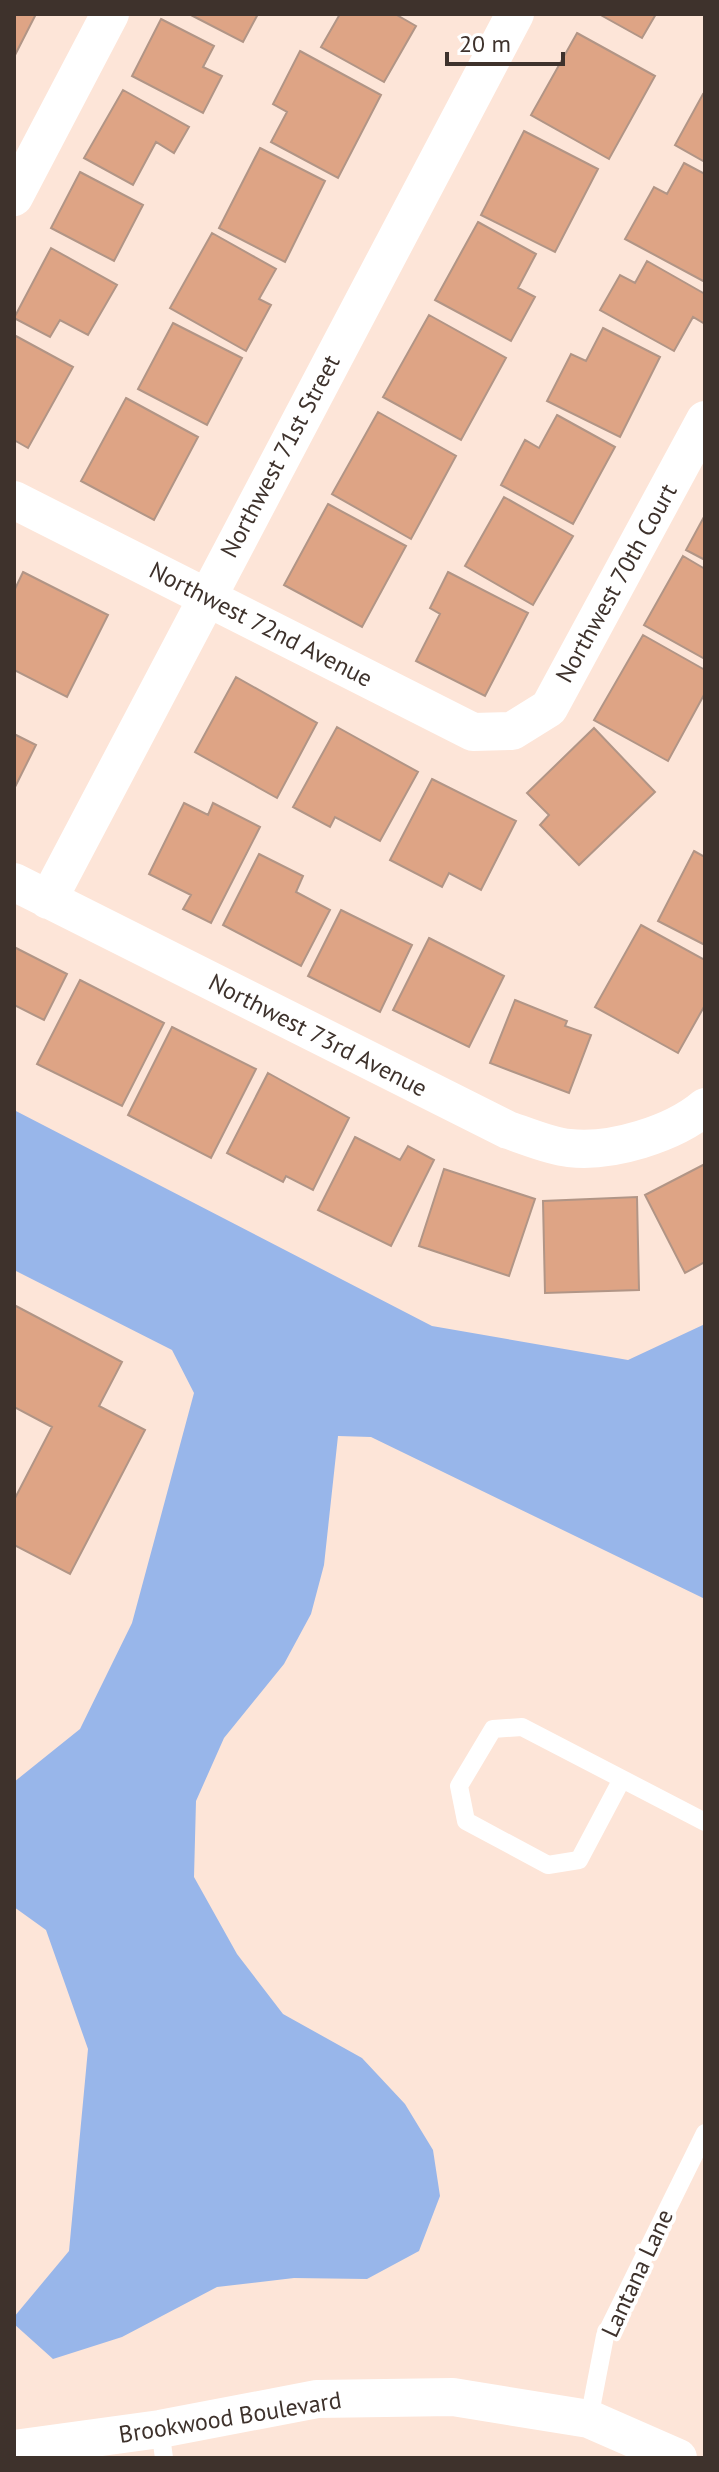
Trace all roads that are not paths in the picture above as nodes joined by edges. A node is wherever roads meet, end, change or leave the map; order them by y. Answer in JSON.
{"nodes":[{"id":1,"x":110,"y":14,"type":"edge"},
{"id":2,"x":515,"y":14,"type":"edge"},
{"id":3,"x":14,"y":197,"type":"edge"},
{"id":4,"x":705,"y":420,"type":"edge"},
{"id":5,"x":14,"y":500,"type":"edge"},
{"id":6,"x":206,"y":596,"type":"junction"},
{"id":7,"x":512,"y":731,"type":"joint"},
{"id":8,"x":14,"y":882,"type":"edge"},
{"id":9,"x":48,"y":900,"type":"junction"},
{"id":10,"x":705,"y":1107,"type":"edge"},
{"id":11,"x":622,"y":1779,"type":"junction"},
{"id":12,"x":705,"y":1822,"type":"edge"},
{"id":13,"x":705,"y":2133,"type":"edge"},
{"id":14,"x":697,"y":2168,"type":"edge"},
{"id":15,"x":589,"y":2419,"type":"junction"},
{"id":16,"x":162,"y":2444,"type":"edge"},
{"id":17,"x":14,"y":2449,"type":"edge"},
{"id":18,"x":678,"y":2458,"type":"edge"}],
"edges":[{"from":1,"to":3,"type":"street"},
{"from":2,"to":6,"type":"street","name":"Northwest 71st Street"},
{"from":4,"to":7,"type":"street","name":"Northwest 70th Court"},
{"from":5,"to":6,"type":"street","name":"Northwest 72nd Avenue"},
{"from":6,"to":7,"type":"street","name":"Northwest 72nd Avenue"},
{"from":6,"to":9,"type":"street","name":"Northwest 71st Street"},
{"from":8,"to":9,"type":"street","name":"Northwest 73rd Avenue"},
{"from":9,"to":10,"type":"street","name":"Northwest 73rd Avenue"},
{"from":11,"to":11,"type":"lane"},
{"from":11,"to":12,"type":"lane"},
{"from":13,"to":14,"type":"lane","name":"Lantana Lane"},
{"from":14,"to":15,"type":"lane","name":"Lantana Lane"},
{"from":15,"to":16,"type":"street","name":"Brookwood Boulevard"},
{"from":15,"to":18,"type":"street","name":"Brookwood Boulevard"},
{"from":16,"to":17,"type":"street","name":"Brookwood Boulevard"}]}
